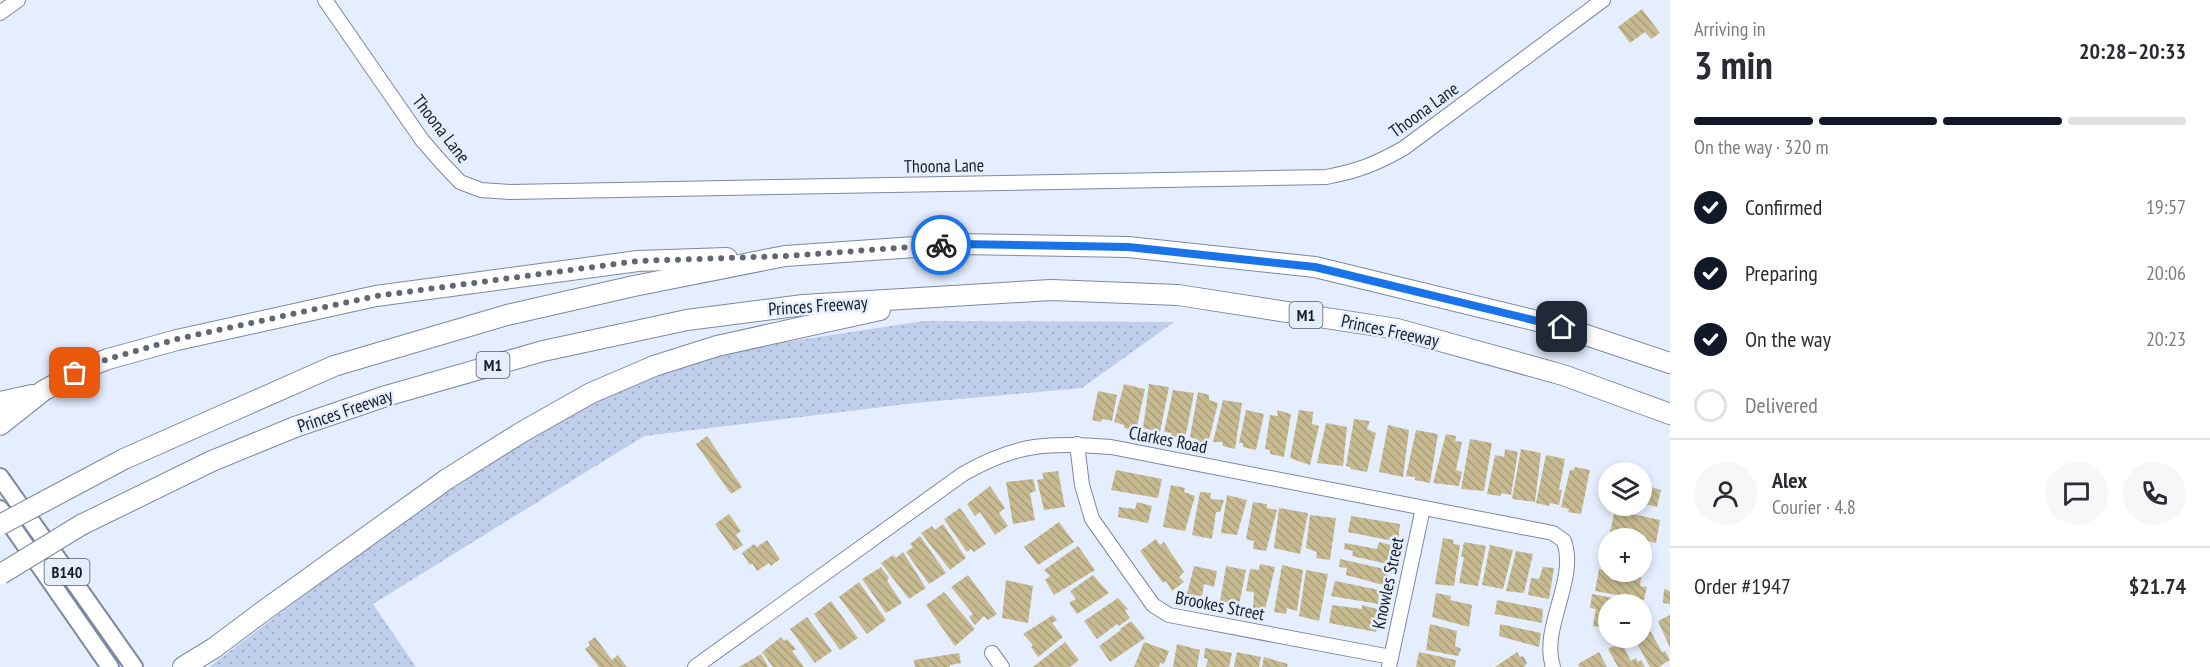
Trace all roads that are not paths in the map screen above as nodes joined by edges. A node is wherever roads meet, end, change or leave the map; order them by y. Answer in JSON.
{"nodes":[{"id":1,"x":18,"y":0,"type":"edge"},
{"id":2,"x":325,"y":0,"type":"edge"},
{"id":3,"x":1603,"y":0,"type":"edge"},
{"id":4,"x":0,"y":13,"type":"edge"},
{"id":5,"x":785,"y":256,"type":"junction"},
{"id":6,"x":930,"y":299,"type":"junction"},
{"id":7,"x":1670,"y":363,"type":"edge"},
{"id":8,"x":43,"y":391,"type":"junction"},
{"id":9,"x":0,"y":402,"type":"edge"},
{"id":10,"x":1670,"y":414,"type":"edge"},
{"id":11,"x":0,"y":425,"type":"edge"},
{"id":12,"x":1077,"y":444,"type":"junction"},
{"id":13,"x":0,"y":477,"type":"edge"},
{"id":14,"x":0,"y":508,"type":"edge"},
{"id":15,"x":1424,"y":508,"type":"junction"},
{"id":16,"x":0,"y":525,"type":"edge"},
{"id":17,"x":1,"y":574,"type":"edge"},
{"id":18,"x":120,"y":647,"type":"junction"},
{"id":19,"x":214,"y":648,"type":"junction"},
{"id":20,"x":992,"y":653,"type":"dead end"},
{"id":21,"x":1390,"y":662,"type":"edge"},
{"id":22,"x":110,"y":667,"type":"edge"},
{"id":23,"x":123,"y":667,"type":"edge"},
{"id":24,"x":134,"y":667,"type":"edge"},
{"id":25,"x":183,"y":667,"type":"edge"},
{"id":26,"x":197,"y":667,"type":"edge"},
{"id":27,"x":695,"y":667,"type":"edge"},
{"id":28,"x":1002,"y":667,"type":"edge"},
{"id":29,"x":1553,"y":667,"type":"edge"}],
"edges":[{"from":1,"to":4,"type":"street"},
{"from":2,"to":3,"type":"street","name":"Thoona Lane"},
{"from":5,"to":7,"type":"highway"},
{"from":5,"to":8,"type":"highway"},
{"from":5,"to":16,"type":"highway","bridge":true},
{"from":6,"to":10,"type":"highway","name":"Princes Freeway","number":"M1"},
{"from":6,"to":17,"type":"highway","name":"Princes Freeway","number":"M1","bridge":true},
{"from":6,"to":19,"type":"highway"},
{"from":8,"to":9,"type":"highway"},
{"from":8,"to":11,"type":"highway"},
{"from":12,"to":15,"type":"street","name":"Clarkes Road"},
{"from":12,"to":21,"type":"street","name":"Brookes Street"},
{"from":12,"to":27,"type":"street","name":"Clarkes Road"},
{"from":13,"to":18,"type":"main road","number":"B140"},
{"from":14,"to":22,"type":"main road","number":"B140"},
{"from":15,"to":21,"type":"street","name":"Knowles Street"},
{"from":15,"to":29,"type":"street","name":"Clarkes Road"},
{"from":18,"to":23,"type":"main road"},
{"from":18,"to":24,"type":"main road","number":"B140"},
{"from":19,"to":25,"type":"highway"},
{"from":19,"to":26,"type":"highway"},
{"from":20,"to":28,"type":"street"}]}
